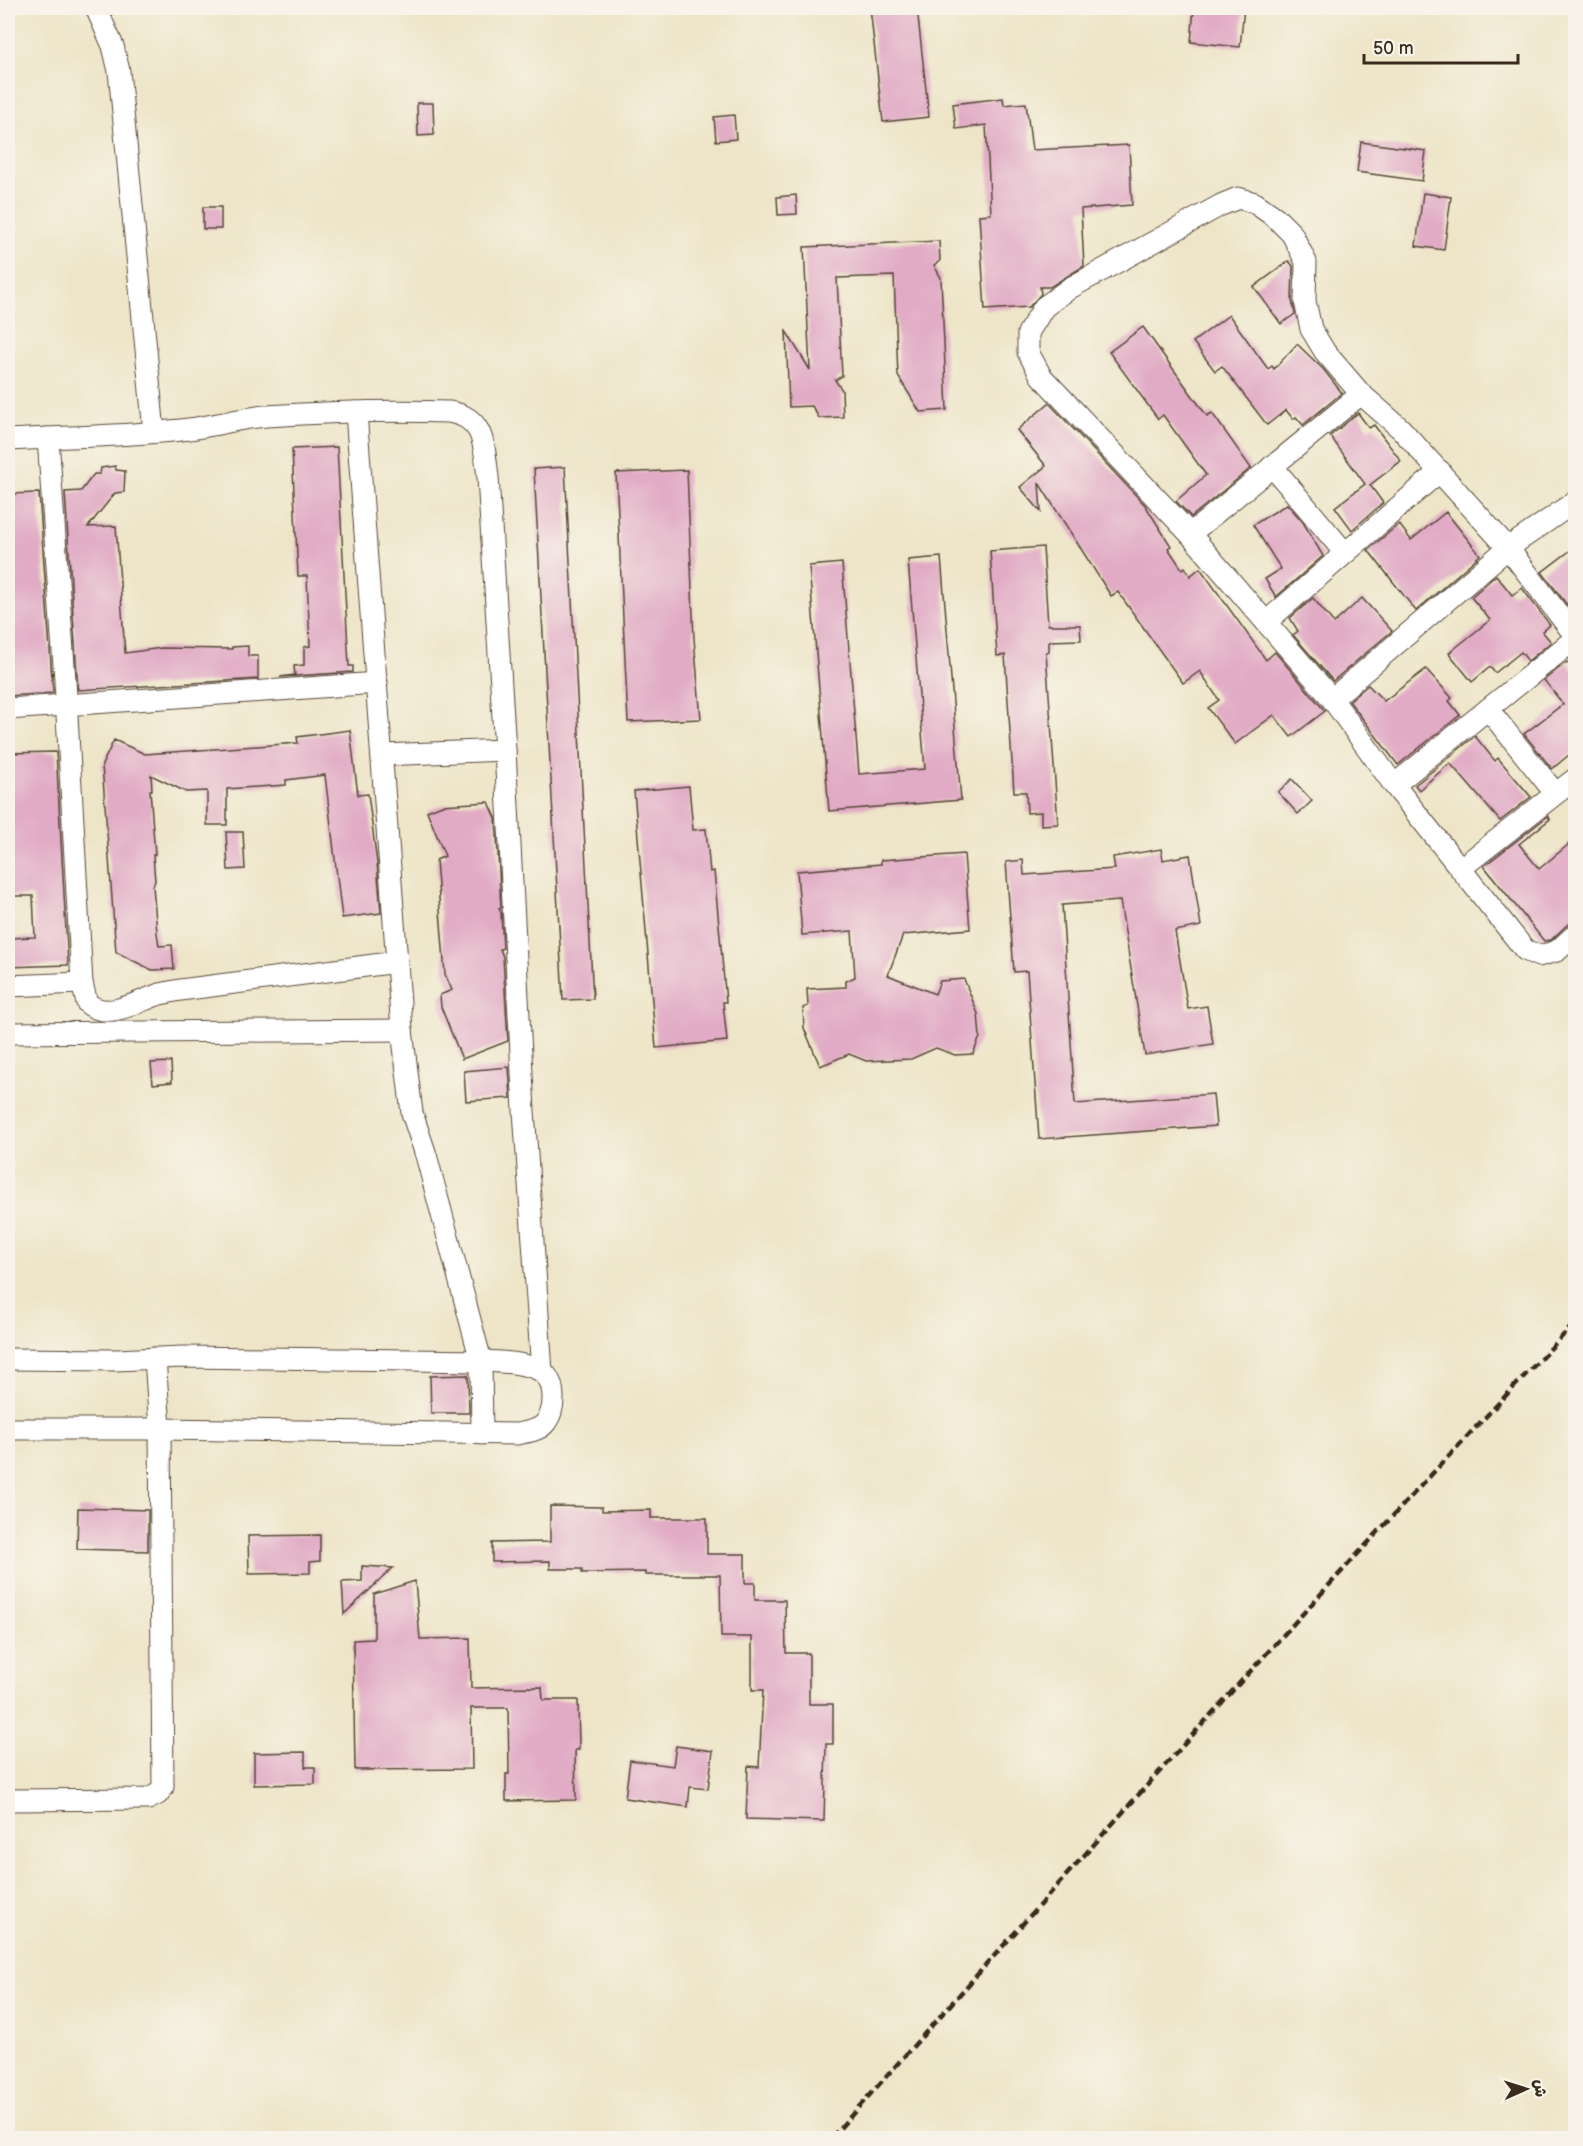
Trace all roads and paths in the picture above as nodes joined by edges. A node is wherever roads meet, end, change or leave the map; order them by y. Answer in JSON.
{"nodes":[{"id":1,"x":96,"y":8,"type":"edge"},
{"id":2,"x":1360,"y":394,"type":"junction"},
{"id":3,"x":356,"y":412,"type":"junction"},
{"id":4,"x":154,"y":432,"type":"junction"},
{"id":5,"x":48,"y":438,"type":"junction"},
{"id":6,"x":8,"y":440,"type":"edge"},
{"id":7,"x":1272,"y":466,"type":"junction"},
{"id":8,"x":1440,"y":471,"type":"junction"},
{"id":9,"x":1575,"y":501,"type":"edge"},
{"id":10,"x":1190,"y":534,"type":"junction"},
{"id":11,"x":1508,"y":548,"type":"junction"},
{"id":12,"x":1345,"y":552,"type":"junction"},
{"id":13,"x":1266,"y":622,"type":"junction"},
{"id":14,"x":1575,"y":637,"type":"edge"},
{"id":15,"x":377,"y":683,"type":"junction"},
{"id":16,"x":1332,"y":699,"type":"junction"},
{"id":17,"x":66,"y":704,"type":"junction"},
{"id":18,"x":8,"y":709,"type":"edge"},
{"id":19,"x":1488,"y":709,"type":"junction"},
{"id":20,"x":505,"y":750,"type":"junction"},
{"id":21,"x":382,"y":755,"type":"junction"},
{"id":22,"x":1575,"y":777,"type":"edge"},
{"id":23,"x":1394,"y":785,"type":"junction"},
{"id":24,"x":1555,"y":793,"type":"junction"},
{"id":25,"x":1461,"y":868,"type":"junction"},
{"id":26,"x":1575,"y":934,"type":"edge"},
{"id":27,"x":398,"y":962,"type":"junction"},
{"id":28,"x":82,"y":983,"type":"junction"},
{"id":29,"x":8,"y":986,"type":"edge"},
{"id":30,"x":402,"y":1030,"type":"junction"},
{"id":31,"x":8,"y":1033,"type":"edge"},
{"id":32,"x":155,"y":1358,"type":"junction"},
{"id":33,"x":8,"y":1359,"type":"edge"},
{"id":34,"x":482,"y":1361,"type":"junction"},
{"id":35,"x":542,"y":1372,"type":"junction"},
{"id":36,"x":8,"y":1429,"type":"edge"},
{"id":37,"x":160,"y":1429,"type":"junction"},
{"id":38,"x":482,"y":1434,"type":"junction"},
{"id":39,"x":8,"y":1800,"type":"edge"}],
"edges":[{"from":1,"to":4,"type":"street"},
{"from":2,"to":7,"type":"street"},
{"from":2,"to":8,"type":"street"},
{"from":2,"to":10,"type":"street"},
{"from":3,"to":4,"type":"street"},
{"from":3,"to":15,"type":"street"},
{"from":3,"to":20,"type":"street"},
{"from":4,"to":5,"type":"street"},
{"from":5,"to":6,"type":"street"},
{"from":5,"to":17,"type":"street"},
{"from":7,"to":10,"type":"street"},
{"from":7,"to":12,"type":"street"},
{"from":8,"to":11,"type":"street"},
{"from":8,"to":12,"type":"street"},
{"from":9,"to":11,"type":"street"},
{"from":10,"to":13,"type":"street"},
{"from":11,"to":14,"type":"street"},
{"from":11,"to":16,"type":"street"},
{"from":12,"to":13,"type":"street"},
{"from":13,"to":16,"type":"street"},
{"from":14,"to":19,"type":"street"},
{"from":15,"to":17,"type":"street"},
{"from":15,"to":21,"type":"street"},
{"from":16,"to":23,"type":"street"},
{"from":17,"to":18,"type":"street"},
{"from":17,"to":28,"type":"street"},
{"from":19,"to":23,"type":"street"},
{"from":19,"to":24,"type":"street"},
{"from":20,"to":21,"type":"street"},
{"from":20,"to":35,"type":"street"},
{"from":21,"to":27,"type":"street"},
{"from":22,"to":24,"type":"street"},
{"from":23,"to":25,"type":"street"},
{"from":24,"to":25,"type":"street"},
{"from":25,"to":26,"type":"street"},
{"from":27,"to":28,"type":"street"},
{"from":27,"to":30,"type":"street"},
{"from":28,"to":29,"type":"street"},
{"from":30,"to":31,"type":"street"},
{"from":30,"to":34,"type":"street"},
{"from":32,"to":33,"type":"street"},
{"from":32,"to":34,"type":"street"},
{"from":32,"to":37,"type":"street"},
{"from":34,"to":35,"type":"street"},
{"from":34,"to":38,"type":"street"},
{"from":35,"to":38,"type":"street"},
{"from":36,"to":37,"type":"street"},
{"from":37,"to":38,"type":"street"},
{"from":37,"to":39,"type":"street"}]}
